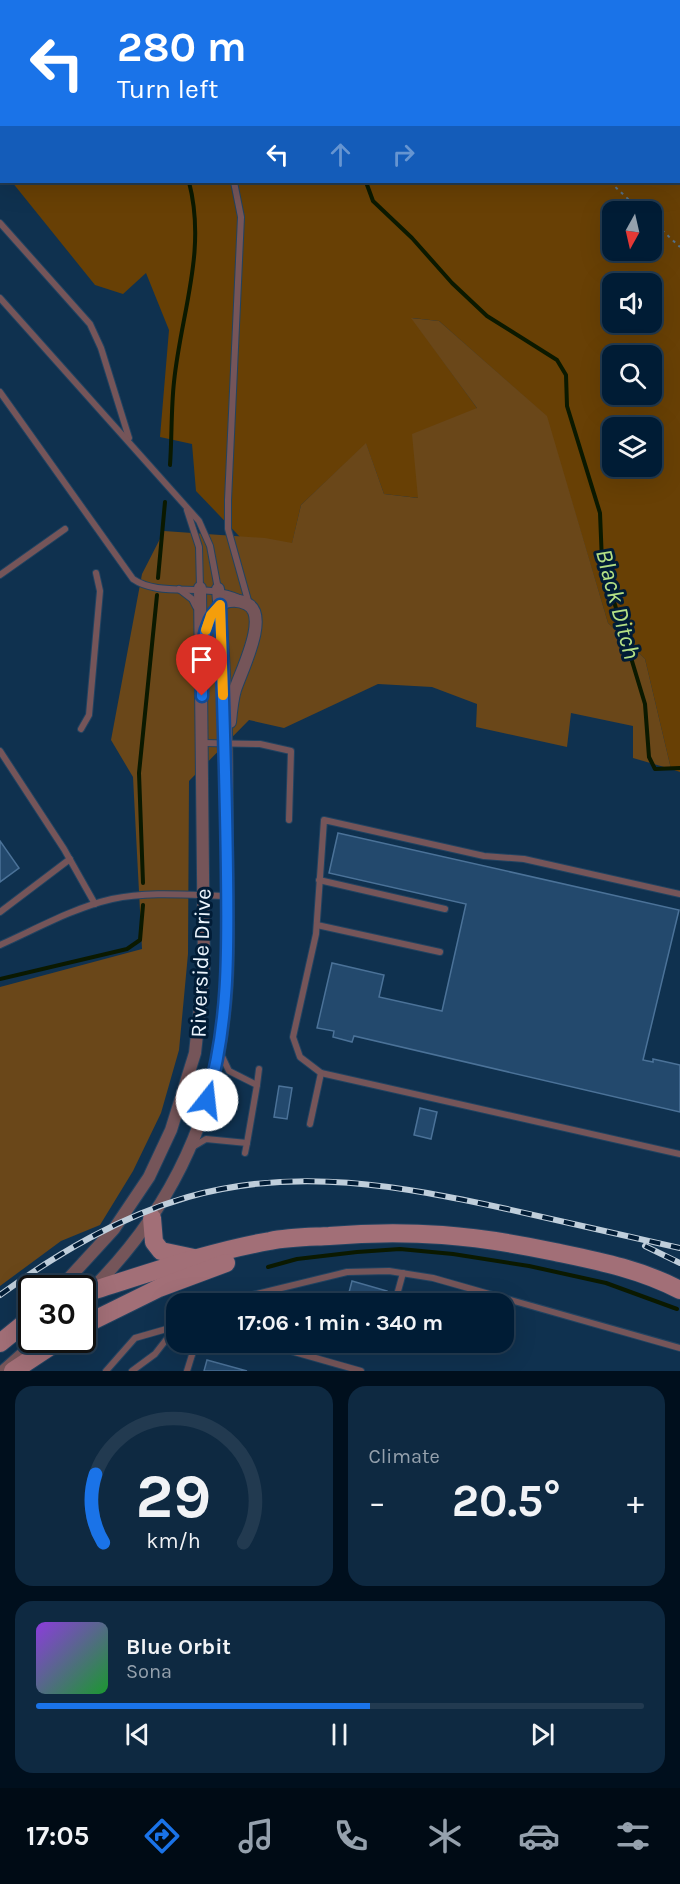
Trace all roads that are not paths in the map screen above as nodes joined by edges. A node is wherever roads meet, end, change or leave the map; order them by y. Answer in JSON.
{"nodes":[{"id":1,"x":234,"y":183,"type":"edge"},
{"id":2,"x":0,"y":223,"type":"edge"},
{"id":3,"x":0,"y":298,"type":"edge"},
{"id":4,"x":0,"y":392,"type":"edge"},
{"id":5,"x":130,"y":441,"type":"junction"},
{"id":6,"x":184,"y":504,"type":"junction"},
{"id":7,"x":65,"y":529,"type":"dead end"},
{"id":8,"x":96,"y":573,"type":"dead end"},
{"id":9,"x":0,"y":575,"type":"edge"},
{"id":10,"x":178,"y":588,"type":"junction"},
{"id":11,"x":200,"y":588,"type":"junction"},
{"id":12,"x":218,"y":589,"type":"junction"},
{"id":13,"x":220,"y":605,"type":"junction"},
{"id":14,"x":250,"y":605,"type":"junction"},
{"id":15,"x":199,"y":620,"type":"junction"},
{"id":16,"x":202,"y":648,"type":"junction"},
{"id":17,"x":81,"y":729,"type":"dead end"},
{"id":18,"x":203,"y":743,"type":"junction"},
{"id":19,"x":226,"y":744,"type":"junction"},
{"id":20,"x":0,"y":752,"type":"edge"},
{"id":21,"x":289,"y":820,"type":"dead end"},
{"id":22,"x":70,"y":859,"type":"junction"},
{"id":23,"x":319,"y":880,"type":"junction"},
{"id":24,"x":680,"y":894,"type":"edge"},
{"id":25,"x":204,"y":895,"type":"junction"},
{"id":26,"x":227,"y":896,"type":"junction"},
{"id":27,"x":95,"y":904,"type":"junction"},
{"id":28,"x":445,"y":909,"type":"dead end"},
{"id":29,"x":0,"y":912,"type":"edge"},
{"id":30,"x":317,"y":925,"type":"junction"},
{"id":31,"x":0,"y":945,"type":"edge"},
{"id":32,"x":440,"y":952,"type":"dead end"},
{"id":33,"x":220,"y":1051,"type":"junction"},
{"id":34,"x":259,"y":1070,"type":"dead end"},
{"id":35,"x":321,"y":1073,"type":"junction"},
{"id":36,"x":257,"y":1085,"type":"junction"},
{"id":37,"x":310,"y":1124,"type":"dead end"},
{"id":38,"x":247,"y":1143,"type":"junction"},
{"id":39,"x":191,"y":1149,"type":"junction"},
{"id":40,"x":245,"y":1153,"type":"dead end"},
{"id":41,"x":680,"y":1154,"type":"edge"},
{"id":42,"x":152,"y":1218,"type":"junction"},
{"id":43,"x":332,"y":1236,"type":"junction"},
{"id":44,"x":201,"y":1258,"type":"junction"},
{"id":45,"x":403,"y":1273,"type":"junction"},
{"id":46,"x":72,"y":1275,"type":"edge"},
{"id":47,"x":96,"y":1283,"type":"edge"},
{"id":48,"x":680,"y":1290,"type":"edge"},
{"id":49,"x":96,"y":1291,"type":"edge"},
{"id":50,"x":260,"y":1293,"type":"edge"},
{"id":51,"x":398,"y":1293,"type":"edge"},
{"id":52,"x":96,"y":1318,"type":"edge"},
{"id":53,"x":18,"y":1327,"type":"edge"},
{"id":54,"x":166,"y":1329,"type":"edge"},
{"id":55,"x":166,"y":1340,"type":"edge"},
{"id":56,"x":0,"y":1343,"type":"edge"},
{"id":57,"x":680,"y":1348,"type":"edge"},
{"id":58,"x":23,"y":1353,"type":"edge"},
{"id":59,"x":40,"y":1353,"type":"edge"},
{"id":60,"x":193,"y":1353,"type":"edge"},
{"id":61,"x":298,"y":1353,"type":"edge"},
{"id":62,"x":3,"y":1371,"type":"edge"},
{"id":63,"x":13,"y":1371,"type":"edge"},
{"id":64,"x":106,"y":1371,"type":"edge"},
{"id":65,"x":132,"y":1371,"type":"edge"},
{"id":66,"x":187,"y":1371,"type":"edge"},
{"id":67,"x":361,"y":1371,"type":"edge"}],
"edges":[{"from":1,"to":14,"type":"lane"},
{"from":2,"to":5,"type":"lane"},
{"from":3,"to":5,"type":"lane"},
{"from":4,"to":10,"type":"lane"},
{"from":5,"to":6,"type":"lane"},
{"from":6,"to":11,"type":"lane"},
{"from":6,"to":12,"type":"lane"},
{"from":7,"to":9,"type":"lane"},
{"from":8,"to":17,"type":"lane"},
{"from":10,"to":11,"type":"lane"},
{"from":10,"to":15,"type":"lane"},
{"from":11,"to":12,"type":"lane"},
{"from":11,"to":15,"type":"street","name":"Riverside Drive"},
{"from":12,"to":13,"type":"street","name":"Riverside Drive"},
{"from":12,"to":14,"type":"lane"},
{"from":13,"to":14,"type":"street"},
{"from":13,"to":16,"type":"street"},
{"from":13,"to":19,"type":"street","name":"Riverside Drive"},
{"from":14,"to":19,"type":"street"},
{"from":15,"to":16,"type":"street","name":"Riverside Drive"},
{"from":16,"to":18,"type":"street","name":"Riverside Drive"},
{"from":18,"to":19,"type":"lane"},
{"from":18,"to":25,"type":"street","name":"Riverside Drive"},
{"from":19,"to":21,"type":"lane"},
{"from":19,"to":26,"type":"street","name":"Riverside Drive"},
{"from":20,"to":22,"type":"lane"},
{"from":22,"to":27,"type":"lane"},
{"from":22,"to":29,"type":"lane"},
{"from":23,"to":24,"type":"lane"},
{"from":23,"to":28,"type":"lane"},
{"from":23,"to":30,"type":"lane"},
{"from":25,"to":26,"type":"lane"},
{"from":25,"to":27,"type":"lane"},
{"from":25,"to":46,"type":"street","name":"Riverside Drive"},
{"from":26,"to":33,"type":"street","name":"Riverside Drive"},
{"from":27,"to":31,"type":"lane"},
{"from":30,"to":32,"type":"lane"},
{"from":30,"to":35,"type":"lane"},
{"from":33,"to":36,"type":"lane"},
{"from":33,"to":39,"type":"street","name":"Riverside Drive"},
{"from":34,"to":36,"type":"lane"},
{"from":35,"to":37,"type":"lane"},
{"from":35,"to":41,"type":"lane"},
{"from":36,"to":38,"type":"lane"},
{"from":38,"to":39,"type":"lane"},
{"from":38,"to":40,"type":"lane"},
{"from":39,"to":42,"type":"street","name":"Riverside Drive"},
{"from":42,"to":44,"type":"main road"},
{"from":42,"to":47,"type":"street","name":"Riverside Drive"},
{"from":43,"to":44,"type":"main road"},
{"from":43,"to":48,"type":"main road"},
{"from":43,"to":52,"type":"main road"},
{"from":44,"to":49,"type":"main road"},
{"from":45,"to":50,"type":"lane"},
{"from":45,"to":51,"type":"lane"},
{"from":45,"to":57,"type":"lane"},
{"from":53,"to":56,"type":"main road"},
{"from":54,"to":64,"type":"lane"},
{"from":55,"to":65,"type":"lane"},
{"from":58,"to":62,"type":"street"},
{"from":59,"to":63,"type":"main road"},
{"from":60,"to":66,"type":"lane"},
{"from":61,"to":67,"type":"lane"}]}
